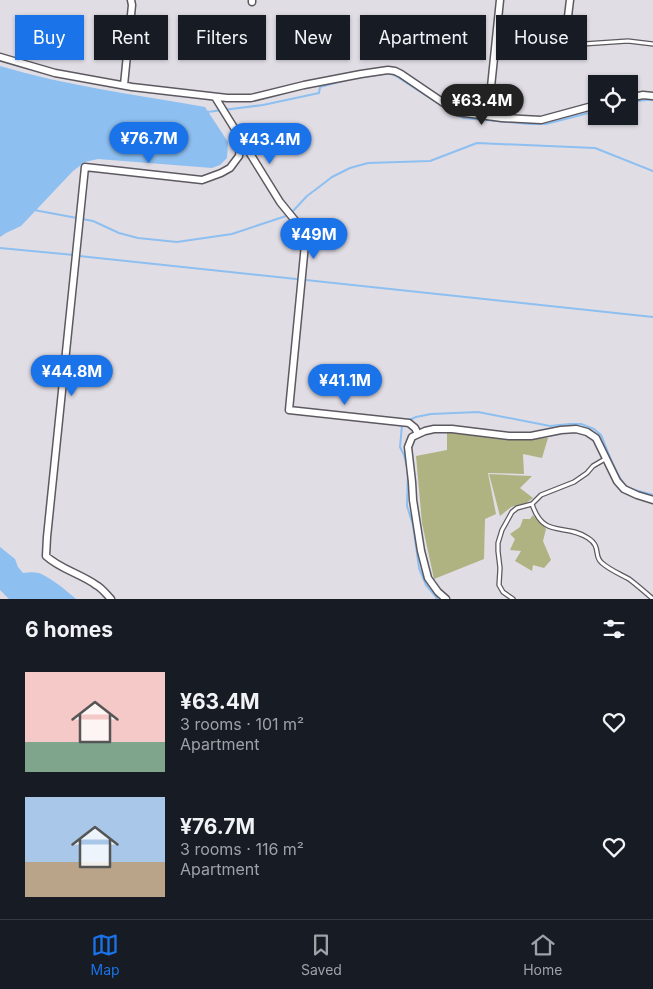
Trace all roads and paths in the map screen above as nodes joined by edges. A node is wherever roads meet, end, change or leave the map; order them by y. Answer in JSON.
{"nodes":[{"id":1,"x":131,"y":0,"type":"edge"},
{"id":2,"x":500,"y":0,"type":"edge"},
{"id":3,"x":570,"y":0,"type":"edge"},
{"id":4,"x":568,"y":15,"type":"edge"},
{"id":5,"x":587,"y":44,"type":"edge"},
{"id":6,"x":653,"y":44,"type":"edge"},
{"id":7,"x":0,"y":57,"type":"edge"},
{"id":8,"x":124,"y":85,"type":"junction"},
{"id":9,"x":638,"y":96,"type":"edge"},
{"id":10,"x":653,"y":96,"type":"edge"},
{"id":11,"x":215,"y":97,"type":"junction"},
{"id":12,"x":588,"y":108,"type":"edge"},
{"id":13,"x":488,"y":116,"type":"junction"},
{"id":14,"x":241,"y":140,"type":"junction"},
{"id":15,"x":418,"y":434,"type":"junction"},
{"id":16,"x":606,"y":458,"type":"junction"},
{"id":17,"x":653,"y":500,"type":"edge"},
{"id":18,"x":532,"y":504,"type":"junction"},
{"id":19,"x":111,"y":599,"type":"edge"},
{"id":20,"x":446,"y":599,"type":"edge"},
{"id":21,"x":513,"y":599,"type":"edge"},
{"id":22,"x":653,"y":599,"type":"edge"}],
"edges":[{"from":1,"to":8,"type":"street"},
{"from":2,"to":13,"type":"street"},
{"from":3,"to":4,"type":"street"},
{"from":5,"to":6,"type":"lane"},
{"from":7,"to":8,"type":"street"},
{"from":8,"to":11,"type":"street"},
{"from":9,"to":10,"type":"street"},
{"from":11,"to":13,"type":"street"},
{"from":11,"to":14,"type":"street"},
{"from":12,"to":13,"type":"street"},
{"from":14,"to":15,"type":"street"},
{"from":14,"to":19,"type":"street"},
{"from":15,"to":16,"type":"street"},
{"from":15,"to":20,"type":"street"},
{"from":16,"to":17,"type":"street"},
{"from":16,"to":18,"type":"lane"},
{"from":18,"to":21,"type":"lane"},
{"from":18,"to":22,"type":"lane"}]}
